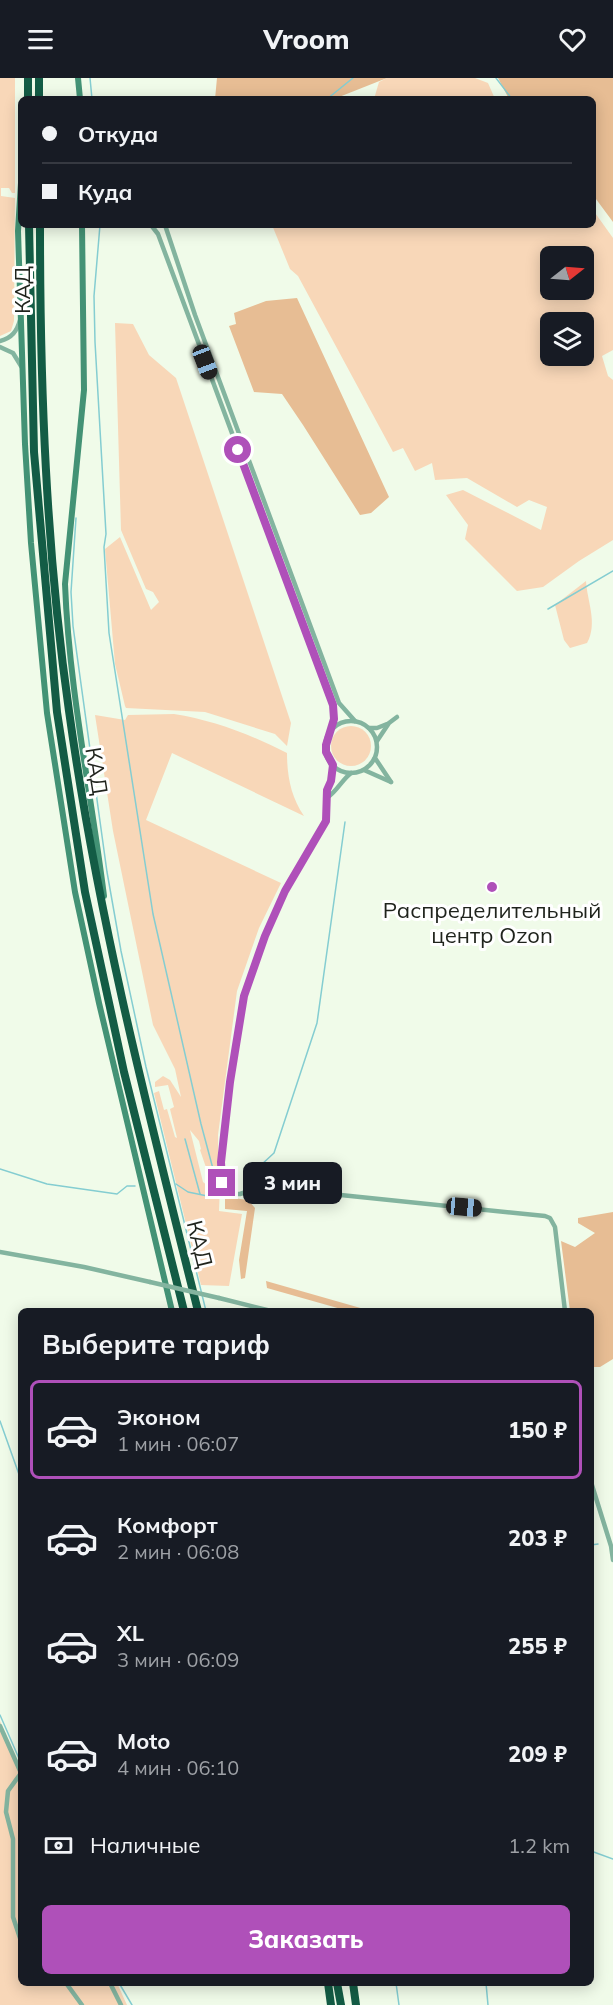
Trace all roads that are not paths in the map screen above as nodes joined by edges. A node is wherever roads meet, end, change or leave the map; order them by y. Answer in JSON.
{"nodes":[{"id":1,"x":28,"y":78,"type":"edge"},
{"id":2,"x":39,"y":78,"type":"edge"},
{"id":3,"x":78,"y":78,"type":"edge"},
{"id":4,"x":27,"y":96,"type":"edge"},
{"id":5,"x":39,"y":96,"type":"edge"},
{"id":6,"x":80,"y":96,"type":"edge"},
{"id":7,"x":18,"y":228,"type":"edge"},
{"id":8,"x":28,"y":228,"type":"edge"},
{"id":9,"x":40,"y":228,"type":"edge"},
{"id":10,"x":82,"y":228,"type":"edge"},
{"id":11,"x":153,"y":228,"type":"edge"},
{"id":12,"x":166,"y":228,"type":"edge"},
{"id":13,"x":20,"y":317,"type":"junction"},
{"id":14,"x":0,"y":341,"type":"edge"},
{"id":15,"x":0,"y":347,"type":"edge"},
{"id":16,"x":21,"y":368,"type":"junction"},
{"id":17,"x":397,"y":717,"type":"dead end"},
{"id":18,"x":355,"y":721,"type":"junction"},
{"id":19,"x":389,"y":723,"type":"junction"},
{"id":20,"x":369,"y":728,"type":"junction"},
{"id":21,"x":331,"y":732,"type":"junction"},
{"id":22,"x":376,"y":741,"type":"junction"},
{"id":23,"x":375,"y":758,"type":"junction"},
{"id":24,"x":333,"y":765,"type":"junction"},
{"id":25,"x":364,"y":770,"type":"junction"},
{"id":26,"x":351,"y":773,"type":"junction"},
{"id":27,"x":328,"y":797,"type":"junction"},
{"id":28,"x":112,"y":951,"type":"junction"},
{"id":29,"x":0,"y":1252,"type":"edge"},
{"id":30,"x":171,"y":1308,"type":"edge"},
{"id":31,"x":183,"y":1308,"type":"edge"},
{"id":32,"x":197,"y":1308,"type":"edge"},
{"id":33,"x":259,"y":1308,"type":"edge"},
{"id":34,"x":565,"y":1308,"type":"edge"},
{"id":35,"x":594,"y":1492,"type":"edge"},
{"id":36,"x":613,"y":1560,"type":"edge"},
{"id":37,"x":0,"y":1726,"type":"edge"},
{"id":38,"x":18,"y":1766,"type":"edge"},
{"id":39,"x":18,"y":1778,"type":"edge"},
{"id":40,"x":18,"y":1932,"type":"edge"},
{"id":41,"x":68,"y":1986,"type":"edge"},
{"id":42,"x":112,"y":1986,"type":"edge"},
{"id":43,"x":329,"y":1986,"type":"edge"},
{"id":44,"x":338,"y":1986,"type":"edge"},
{"id":45,"x":353,"y":1986,"type":"edge"},
{"id":46,"x":82,"y":2005,"type":"edge"},
{"id":47,"x":121,"y":2005,"type":"edge"},
{"id":48,"x":332,"y":2005,"type":"edge"},
{"id":49,"x":341,"y":2005,"type":"edge"},
{"id":50,"x":356,"y":2005,"type":"edge"}],
"edges":[{"from":1,"to":4,"type":"highway"},
{"from":2,"to":5,"type":"highway"},
{"from":3,"to":6,"type":"street"},
{"from":7,"to":13,"type":"street"},
{"from":8,"to":31,"type":"highway","name":"КАД"},
{"from":9,"to":28,"type":"highway","name":"КАД"},
{"from":10,"to":28,"type":"street"},
{"from":11,"to":21,"type":"street"},
{"from":12,"to":18,"type":"street"},
{"from":13,"to":14,"type":"street"},
{"from":13,"to":16,"type":"street"},
{"from":15,"to":16,"type":"street"},
{"from":16,"to":30,"type":"street"},
{"from":17,"to":19,"type":"street"},
{"from":18,"to":20,"type":"street"},
{"from":18,"to":21,"type":"street"},
{"from":19,"to":20,"type":"street"},
{"from":19,"to":22,"type":"street"},
{"from":20,"to":22,"type":"street"},
{"from":21,"to":24,"type":"street"},
{"from":22,"to":23,"type":"street"},
{"from":23,"to":25,"type":"street"},
{"from":23,"to":25,"type":"street"},
{"from":24,"to":26,"type":"street"},
{"from":24,"to":27,"type":"street"},
{"from":25,"to":26,"type":"street"},
{"from":26,"to":27,"type":"street"},
{"from":27,"to":34,"type":"street"},
{"from":28,"to":32,"type":"highway","name":"КАД"},
{"from":29,"to":33,"type":"street","bridge":true},
{"from":35,"to":36,"type":"street"},
{"from":37,"to":38,"type":"street"},
{"from":39,"to":40,"type":"street"},
{"from":41,"to":46,"type":"street"},
{"from":42,"to":47,"type":"street"},
{"from":43,"to":48,"type":"highway"},
{"from":44,"to":49,"type":"highway"},
{"from":45,"to":50,"type":"highway"}]}
